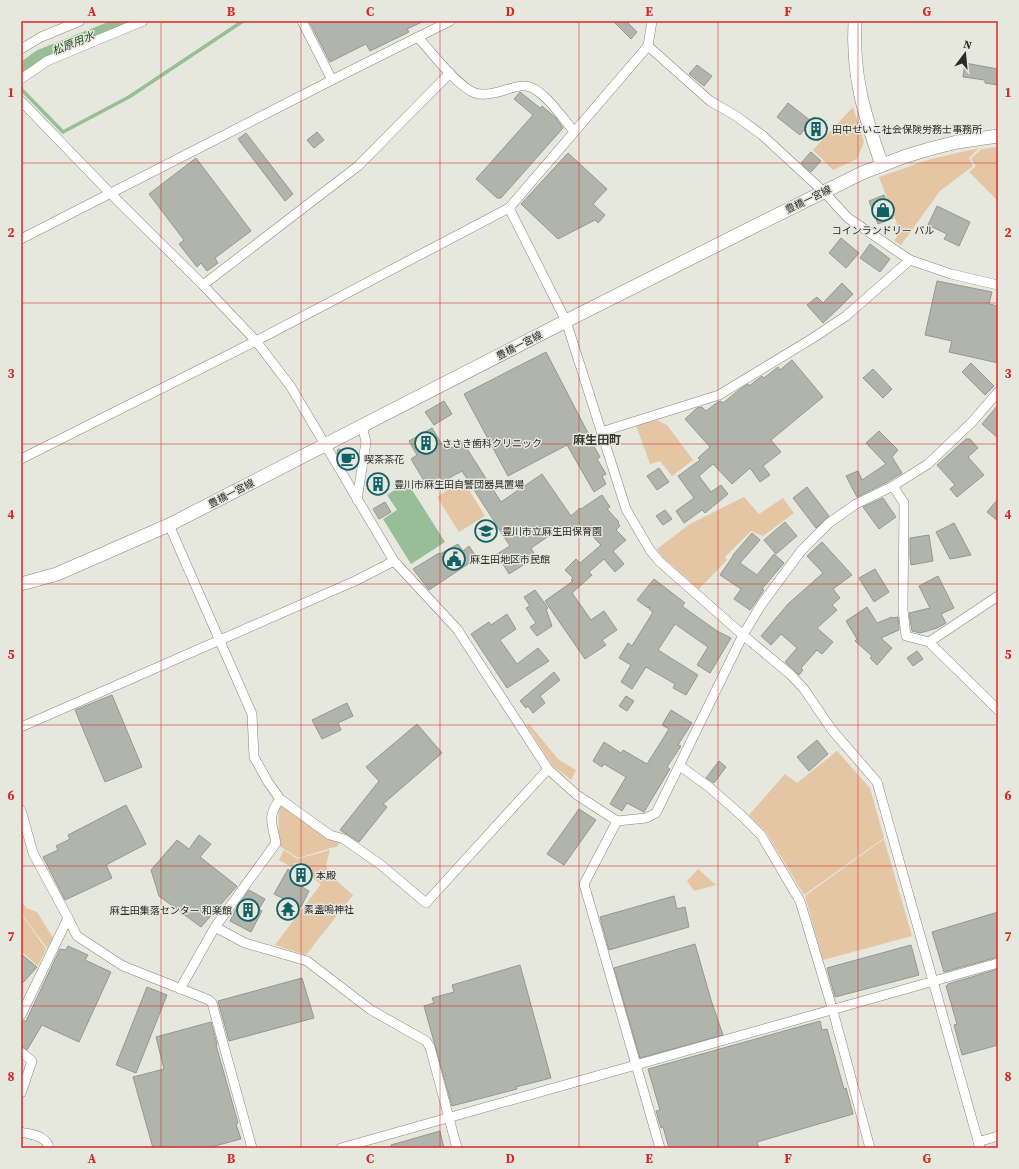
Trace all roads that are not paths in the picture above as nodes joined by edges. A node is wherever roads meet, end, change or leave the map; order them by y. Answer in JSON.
{"nodes":[{"id":1,"x":80,"y":21,"type":"edge"},
{"id":2,"x":142,"y":21,"type":"edge"},
{"id":3,"x":302,"y":21,"type":"edge"},
{"id":4,"x":450,"y":21,"type":"edge"},
{"id":5,"x":652,"y":21,"type":"edge"},
{"id":6,"x":855,"y":21,"type":"edge"},
{"id":7,"x":418,"y":37,"type":"junction"},
{"id":8,"x":648,"y":46,"type":"junction"},
{"id":9,"x":21,"y":49,"type":"edge"},
{"id":10,"x":450,"y":73,"type":"junction"},
{"id":11,"x":21,"y":78,"type":"edge"},
{"id":12,"x":332,"y":80,"type":"junction"},
{"id":13,"x":21,"y":101,"type":"edge"},
{"id":14,"x":574,"y":132,"type":"junction"},
{"id":15,"x":998,"y":136,"type":"edge"},
{"id":16,"x":882,"y":165,"type":"junction"},
{"id":17,"x":824,"y":192,"type":"junction"},
{"id":18,"x":111,"y":194,"type":"junction"},
{"id":19,"x":509,"y":208,"type":"junction"},
{"id":20,"x":21,"y":239,"type":"edge"},
{"id":21,"x":910,"y":260,"type":"junction"},
{"id":22,"x":203,"y":285,"type":"junction"},
{"id":23,"x":998,"y":285,"type":"edge"},
{"id":24,"x":566,"y":321,"type":"junction"},
{"id":25,"x":256,"y":341,"type":"junction"},
{"id":26,"x":997,"y":396,"type":"edge"},
{"id":27,"x":362,"y":426,"type":"junction"},
{"id":28,"x":602,"y":432,"type":"junction"},
{"id":29,"x":325,"y":444,"type":"junction"},
{"id":30,"x":21,"y":459,"type":"edge"},
{"id":31,"x":893,"y":486,"type":"junction"},
{"id":32,"x":357,"y":500,"type":"junction"},
{"id":33,"x":169,"y":525,"type":"junction"},
{"id":34,"x":394,"y":561,"type":"junction"},
{"id":35,"x":21,"y":584,"type":"edge"},
{"id":36,"x":998,"y":596,"type":"edge"},
{"id":37,"x":743,"y":635,"type":"junction"},
{"id":38,"x":220,"y":640,"type":"junction"},
{"id":39,"x":929,"y":642,"type":"junction"},
{"id":40,"x":998,"y":710,"type":"edge"},
{"id":41,"x":21,"y":728,"type":"edge"},
{"id":42,"x":680,"y":766,"type":"junction"},
{"id":43,"x":548,"y":769,"type":"junction"},
{"id":44,"x":280,"y":799,"type":"junction"},
{"id":45,"x":21,"y":810,"type":"edge"},
{"id":46,"x":617,"y":820,"type":"junction"},
{"id":47,"x":68,"y":918,"type":"junction"},
{"id":48,"x":215,"y":928,"type":"junction"},
{"id":49,"x":998,"y":963,"type":"edge"},
{"id":50,"x":933,"y":981,"type":"junction"},
{"id":51,"x":180,"y":989,"type":"junction"},
{"id":52,"x":832,"y":1011,"type":"junction"},
{"id":53,"x":21,"y":1015,"type":"edge"},
{"id":54,"x":21,"y":1052,"type":"edge"},
{"id":55,"x":636,"y":1065,"type":"junction"},
{"id":56,"x":21,"y":1093,"type":"edge"},
{"id":57,"x":448,"y":1118,"type":"junction"},
{"id":58,"x":21,"y":1132,"type":"edge"},
{"id":59,"x":998,"y":1136,"type":"edge"},
{"id":60,"x":979,"y":1145,"type":"edge"},
{"id":61,"x":49,"y":1148,"type":"edge"},
{"id":62,"x":252,"y":1148,"type":"edge"},
{"id":63,"x":341,"y":1148,"type":"edge"},
{"id":64,"x":457,"y":1148,"type":"edge"},
{"id":65,"x":660,"y":1148,"type":"edge"},
{"id":66,"x":870,"y":1148,"type":"edge"}],
"edges":[{"from":1,"to":9,"type":"street"},
{"from":2,"to":11,"type":"street"},
{"from":3,"to":12,"type":"street"},
{"from":4,"to":7,"type":"street"},
{"from":5,"to":8,"type":"street"},
{"from":6,"to":16,"type":"main road"},
{"from":7,"to":10,"type":"street"},
{"from":7,"to":12,"type":"street"},
{"from":8,"to":14,"type":"street"},
{"from":8,"to":17,"type":"street"},
{"from":10,"to":14,"type":"street"},
{"from":10,"to":22,"type":"street"},
{"from":12,"to":18,"type":"street"},
{"from":13,"to":18,"type":"street"},
{"from":14,"to":19,"type":"street"},
{"from":15,"to":16,"type":"main road","name":"豊橋一宮線"},
{"from":16,"to":17,"type":"main road","name":"豊橋一宮線"},
{"from":17,"to":21,"type":"street"},
{"from":17,"to":24,"type":"main road","name":"豊橋一宮線"},
{"from":18,"to":20,"type":"street"},
{"from":18,"to":22,"type":"street"},
{"from":19,"to":24,"type":"street"},
{"from":19,"to":25,"type":"street"},
{"from":21,"to":23,"type":"street"},
{"from":21,"to":28,"type":"street"},
{"from":22,"to":25,"type":"street"},
{"from":24,"to":27,"type":"main road","name":"豊橋一宮線"},
{"from":24,"to":28,"type":"street"},
{"from":25,"to":29,"type":"street"},
{"from":25,"to":30,"type":"street"},
{"from":26,"to":31,"type":"street"},
{"from":27,"to":29,"type":"main road","name":"豊橋一宮線"},
{"from":27,"to":32,"type":"street"},
{"from":28,"to":37,"type":"street"},
{"from":29,"to":32,"type":"street"},
{"from":29,"to":33,"type":"main road","name":"豊橋一宮線"},
{"from":31,"to":37,"type":"street"},
{"from":31,"to":39,"type":"street"},
{"from":32,"to":34,"type":"street"},
{"from":33,"to":35,"type":"main road","name":"豊橋一宮線"},
{"from":33,"to":38,"type":"street"},
{"from":34,"to":38,"type":"street"},
{"from":34,"to":43,"type":"street"},
{"from":36,"to":39,"type":"street"},
{"from":37,"to":42,"type":"street"},
{"from":37,"to":50,"type":"street"},
{"from":38,"to":41,"type":"street"},
{"from":38,"to":44,"type":"street"},
{"from":39,"to":40,"type":"street"},
{"from":42,"to":46,"type":"street"},
{"from":42,"to":52,"type":"street"},
{"from":43,"to":44,"type":"street"},
{"from":43,"to":46,"type":"street"},
{"from":44,"to":48,"type":"street"},
{"from":45,"to":47,"type":"street"},
{"from":46,"to":55,"type":"street"},
{"from":47,"to":51,"type":"street"},
{"from":47,"to":53,"type":"street"},
{"from":48,"to":51,"type":"street"},
{"from":48,"to":57,"type":"street"},
{"from":49,"to":50,"type":"street"},
{"from":50,"to":52,"type":"street"},
{"from":50,"to":60,"type":"street"},
{"from":51,"to":62,"type":"street"},
{"from":52,"to":55,"type":"street"},
{"from":52,"to":66,"type":"street"},
{"from":54,"to":56,"type":"street"},
{"from":55,"to":57,"type":"street"},
{"from":55,"to":65,"type":"street"},
{"from":57,"to":63,"type":"street"},
{"from":57,"to":64,"type":"street"},
{"from":58,"to":61,"type":"street"},
{"from":59,"to":60,"type":"street"}]}
